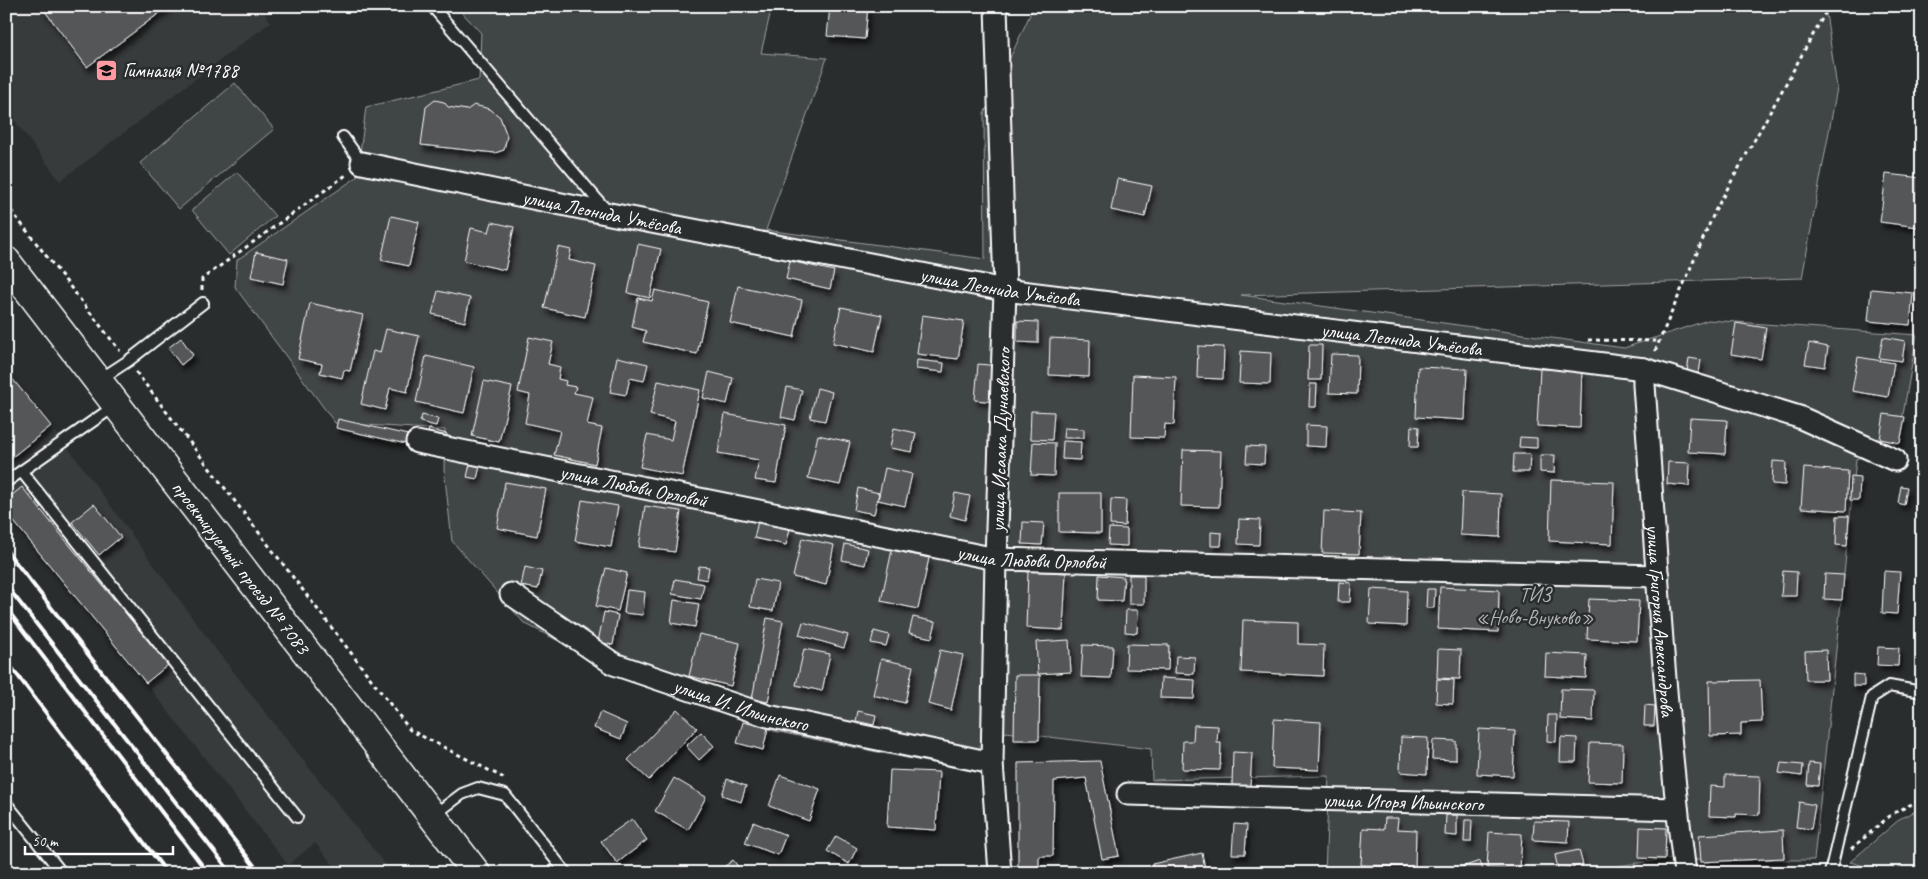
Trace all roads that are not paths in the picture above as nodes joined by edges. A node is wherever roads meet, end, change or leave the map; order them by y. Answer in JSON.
{"nodes":[{"id":1,"x":432,"y":6,"type":"edge"},
{"id":2,"x":996,"y":6,"type":"edge"},
{"id":3,"x":343,"y":137,"type":"dead end"},
{"id":4,"x":362,"y":163,"type":"joint"},
{"id":5,"x":610,"y":214,"type":"junction"},
{"id":6,"x":6,"y":261,"type":"edge"},
{"id":7,"x":1005,"y":290,"type":"junction"},
{"id":8,"x":203,"y":303,"type":"road end"},
{"id":9,"x":1644,"y":369,"type":"junction"},
{"id":10,"x":99,"y":380,"type":"junction"},
{"id":11,"x":117,"y":404,"type":"junction"},
{"id":12,"x":417,"y":442,"type":"dead end"},
{"id":13,"x":1895,"y":460,"type":"dead end"},
{"id":14,"x":22,"y":472,"type":"junction"},
{"id":15,"x":6,"y":482,"type":"edge"},
{"id":16,"x":996,"y":559,"type":"junction"},
{"id":17,"x":1658,"y":576,"type":"junction"},
{"id":18,"x":511,"y":594,"type":"dead end"},
{"id":19,"x":1922,"y":692,"type":"edge"},
{"id":20,"x":992,"y":763,"type":"junction"},
{"id":21,"x":1128,"y":794,"type":"dead end"},
{"id":22,"x":6,"y":803,"type":"edge"},
{"id":23,"x":1676,"y":809,"type":"junction"},
{"id":24,"x":433,"y":816,"type":"junction"},
{"id":25,"x":297,"y":817,"type":"dead end"},
{"id":26,"x":62,"y":873,"type":"edge"},
{"id":27,"x":476,"y":873,"type":"edge"},
{"id":28,"x":566,"y":873,"type":"edge"},
{"id":29,"x":1000,"y":873,"type":"edge"},
{"id":30,"x":1685,"y":873,"type":"edge"},
{"id":31,"x":1830,"y":873,"type":"edge"}],
"edges":[{"from":1,"to":5,"type":"lane"},
{"from":2,"to":7,"type":"street","name":"улица Исаака Дунаевского"},
{"from":3,"to":4,"type":"lane"},
{"from":4,"to":5,"type":"street","name":"улица Леонида Утёсова"},
{"from":5,"to":7,"type":"street","name":"улица Леонида Утёсова"},
{"from":6,"to":10,"type":"main road","name":"проектируемый проезд № 7083"},
{"from":7,"to":9,"type":"street","name":"улица Леонида Утёсова"},
{"from":7,"to":16,"type":"street","name":"улица Исаака Дунаевского"},
{"from":8,"to":10,"type":"lane"},
{"from":9,"to":13,"type":"street","name":"улица Леонида Утёсова"},
{"from":9,"to":17,"type":"street","name":"улица Григория Александрова"},
{"from":10,"to":11,"type":"main road","name":"проектируемый проезд № 7083"},
{"from":11,"to":14,"type":"lane"},
{"from":11,"to":24,"type":"main road","name":"проектируемый проезд № 7083"},
{"from":12,"to":16,"type":"street","name":"улица Любови Орловой"},
{"from":14,"to":15,"type":"lane"},
{"from":14,"to":25,"type":"lane"},
{"from":16,"to":17,"type":"street","name":"улица Любови Орловой"},
{"from":16,"to":20,"type":"street","name":"улица Исаака Дунаевского"},
{"from":17,"to":23,"type":"street","name":"улица Григория Александрова"},
{"from":18,"to":20,"type":"street","name":"улица И. Ильинского"},
{"from":19,"to":31,"type":"lane"},
{"from":20,"to":29,"type":"street","name":"улица Исаака Дунаевского"},
{"from":21,"to":23,"type":"street","name":"улица Игоря Ильинского"},
{"from":22,"to":26,"type":"lane"},
{"from":23,"to":30,"type":"street","name":"улица Григория Александрова"},
{"from":24,"to":27,"type":"main road","name":"проектируемый проезд № 7083"},
{"from":24,"to":28,"type":"lane"}]}
